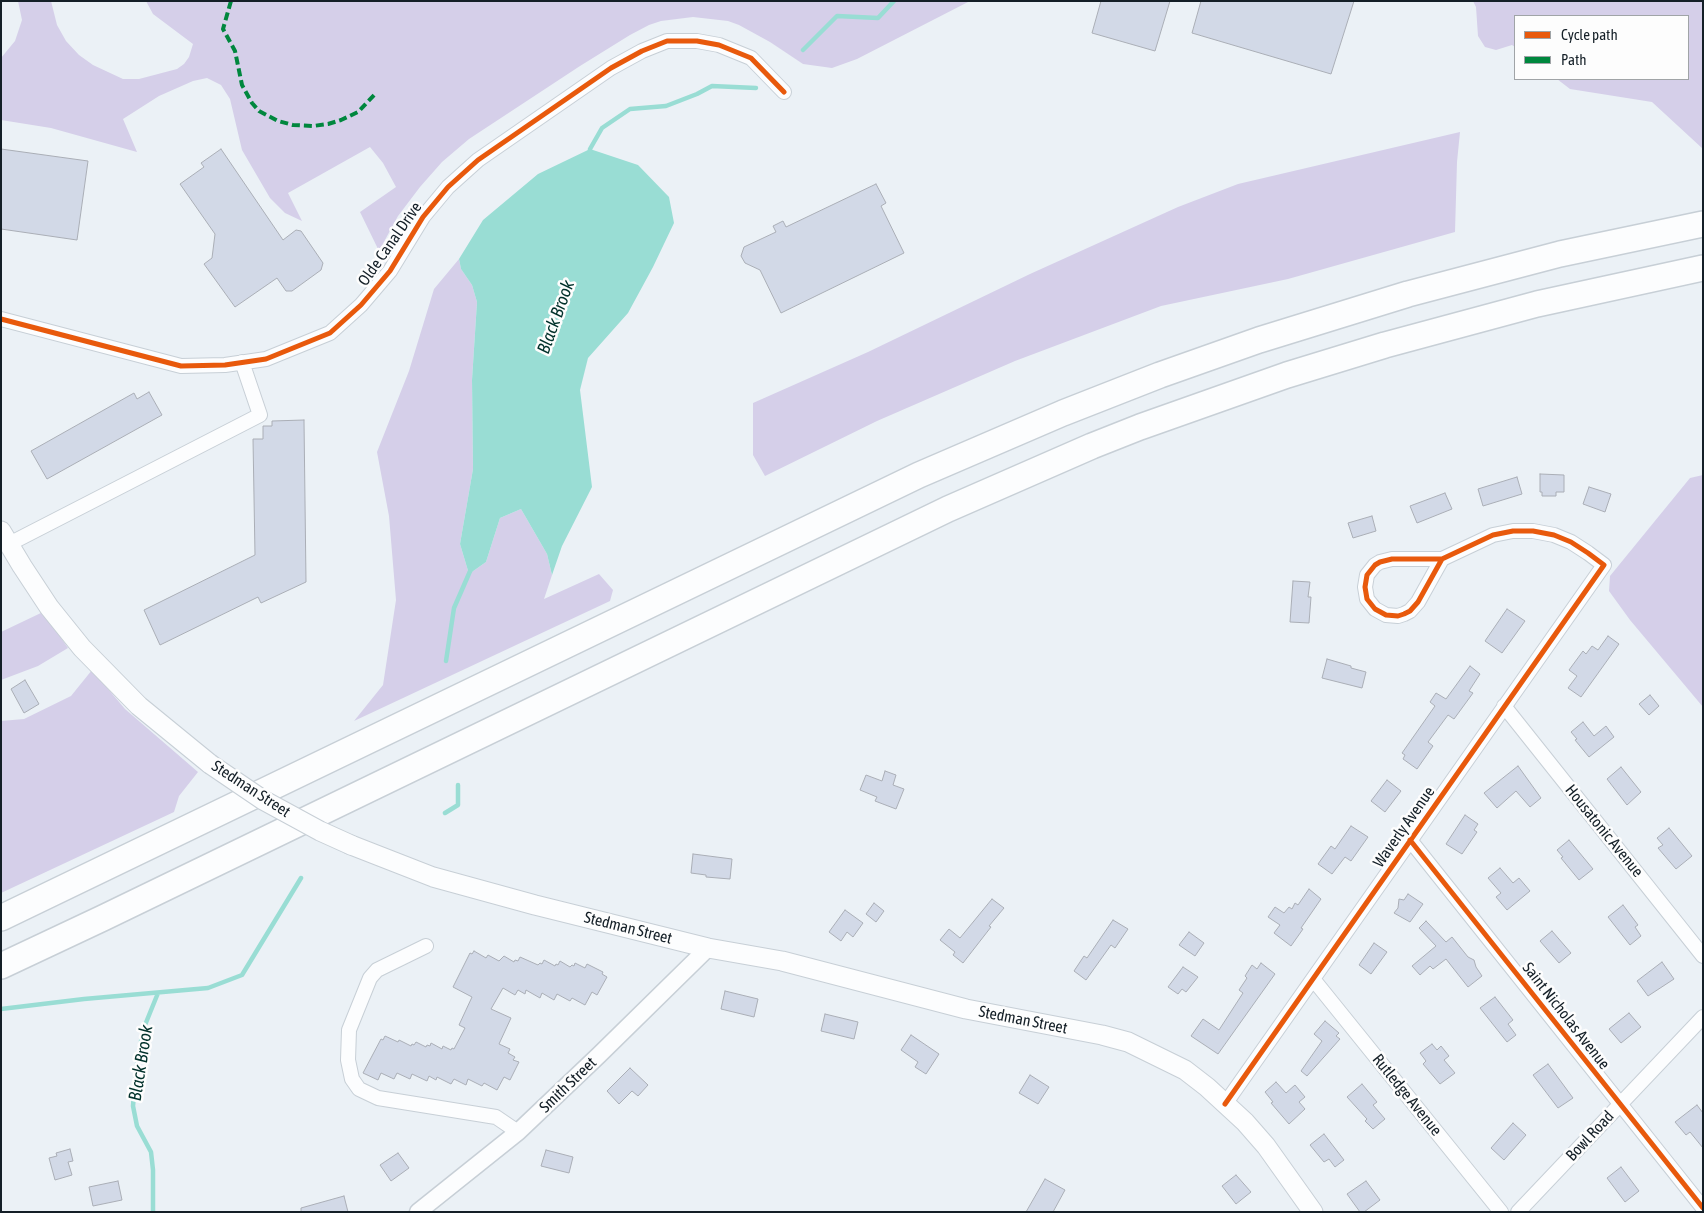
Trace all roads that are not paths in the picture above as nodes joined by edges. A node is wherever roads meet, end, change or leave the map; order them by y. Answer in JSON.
{"nodes":[{"id":1,"x":784,"y":92,"type":"dead end"},
{"id":2,"x":1703,"y":224,"type":"edge"},
{"id":3,"x":1703,"y":268,"type":"edge"},
{"id":4,"x":1,"y":319,"type":"edge"},
{"id":5,"x":242,"y":362,"type":"junction"},
{"id":6,"x":5,"y":538,"type":"edge"},
{"id":7,"x":1442,"y":560,"type":"junction"},
{"id":8,"x":1504,"y":706,"type":"junction"},
{"id":9,"x":1410,"y":840,"type":"junction"},
{"id":10,"x":1,"y":918,"type":"edge"},
{"id":11,"x":426,"y":946,"type":"dead end"},
{"id":12,"x":708,"y":948,"type":"junction"},
{"id":13,"x":1703,"y":956,"type":"edge"},
{"id":14,"x":1,"y":966,"type":"edge"},
{"id":15,"x":1313,"y":979,"type":"junction"},
{"id":16,"x":1703,"y":1017,"type":"edge"},
{"id":17,"x":1225,"y":1104,"type":"junction"},
{"id":18,"x":1620,"y":1104,"type":"junction"},
{"id":19,"x":518,"y":1132,"type":"junction"},
{"id":20,"x":1703,"y":1208,"type":"edge"},
{"id":21,"x":418,"y":1212,"type":"edge"},
{"id":22,"x":1313,"y":1212,"type":"edge"},
{"id":23,"x":1501,"y":1212,"type":"edge"},
{"id":24,"x":1518,"y":1212,"type":"edge"}],
"edges":[{"from":1,"to":5,"type":"street","name":"Olde Canal Drive"},
{"from":2,"to":10,"type":"highway"},
{"from":3,"to":14,"type":"highway"},
{"from":4,"to":5,"type":"street","name":"Olde Canal Drive"},
{"from":5,"to":6,"type":"street"},
{"from":6,"to":12,"type":"main road","name":"Stedman Street","bridge":true},
{"from":7,"to":7,"type":"street"},
{"from":7,"to":8,"type":"street","name":"Waverly Avenue"},
{"from":8,"to":9,"type":"street","name":"Waverly Avenue"},
{"from":8,"to":13,"type":"street","name":"Housatonic Avenue"},
{"from":9,"to":15,"type":"street","name":"Waverly Avenue"},
{"from":9,"to":18,"type":"street","name":"Saint Nicholas Avenue"},
{"from":11,"to":19,"type":"street"},
{"from":12,"to":17,"type":"main road","name":"Stedman Street"},
{"from":12,"to":19,"type":"street","name":"Smith Street"},
{"from":15,"to":17,"type":"street","name":"Waverly Avenue"},
{"from":15,"to":23,"type":"street","name":"Rutledge Avenue"},
{"from":16,"to":18,"type":"street","name":"Bowl Road"},
{"from":17,"to":22,"type":"main road","name":"Stedman Street"},
{"from":18,"to":20,"type":"street","name":"Saint Nicholas Avenue"},
{"from":18,"to":24,"type":"street","name":"Bowl Road"},
{"from":19,"to":21,"type":"street","name":"Smith Street"}]}
